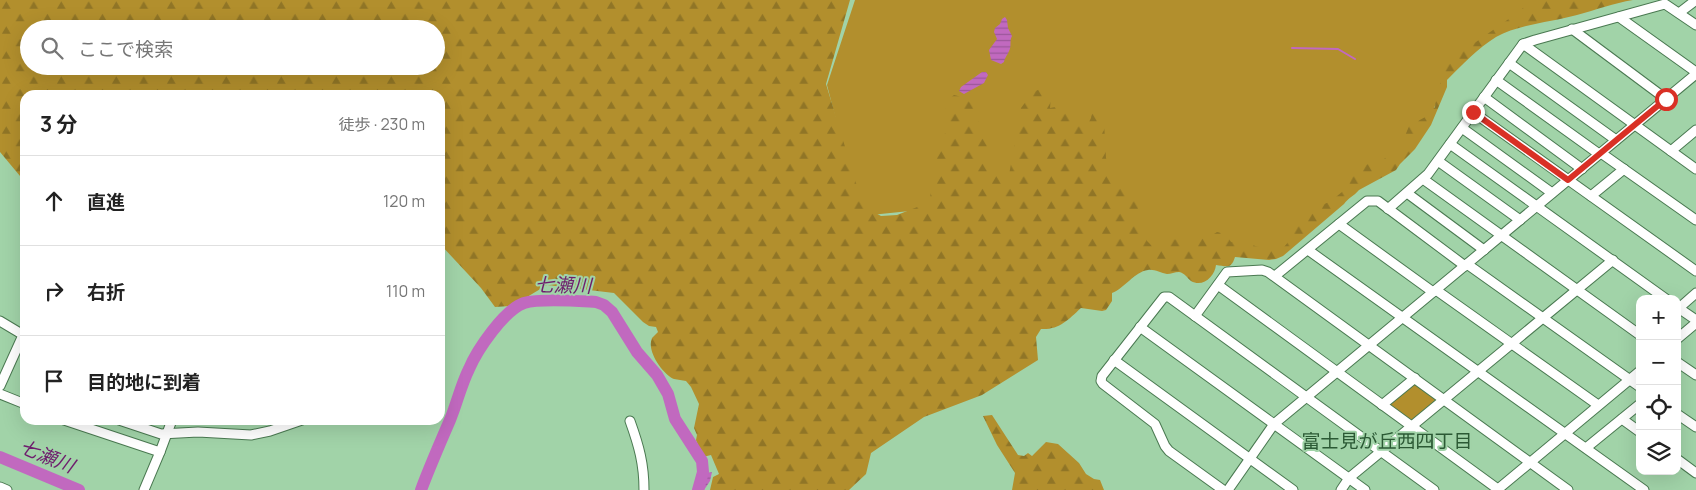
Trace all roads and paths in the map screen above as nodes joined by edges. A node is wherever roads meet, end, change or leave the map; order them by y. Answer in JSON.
{"nodes":[{"id":1,"x":1696,"y":0,"type":"edge"},
{"id":2,"x":1679,"y":12,"type":"junction"},
{"id":3,"x":1619,"y":16,"type":"junction"},
{"id":4,"x":1696,"y":25,"type":"edge"},
{"id":5,"x":1572,"y":30,"type":"junction"},
{"id":6,"x":1524,"y":44,"type":"junction"},
{"id":7,"x":1509,"y":63,"type":"junction"},
{"id":8,"x":1696,"y":73,"type":"edge"},
{"id":9,"x":1496,"y":80,"type":"junction"},
{"id":10,"x":1484,"y":98,"type":"junction"},
{"id":11,"x":1666,"y":99,"type":"junction"},
{"id":12,"x":1473,"y":112,"type":"junction"},
{"id":13,"x":1634,"y":124,"type":"junction"},
{"id":14,"x":1462,"y":128,"type":"junction"},
{"id":15,"x":1696,"y":130,"type":"edge"},
{"id":16,"x":1616,"y":140,"type":"junction"},
{"id":17,"x":1450,"y":144,"type":"junction"},
{"id":18,"x":1671,"y":151,"type":"junction"},
{"id":19,"x":1600,"y":153,"type":"junction"},
{"id":20,"x":1438,"y":161,"type":"junction"},
{"id":21,"x":1582,"y":168,"type":"junction"},
{"id":22,"x":1696,"y":168,"type":"edge"},
{"id":23,"x":1624,"y":169,"type":"junction"},
{"id":24,"x":1423,"y":179,"type":"junction"},
{"id":25,"x":1568,"y":180,"type":"junction"},
{"id":26,"x":1407,"y":193,"type":"junction"},
{"id":27,"x":1552,"y":193,"type":"junction"},
{"id":28,"x":1591,"y":196,"type":"junction"},
{"id":29,"x":1537,"y":206,"type":"junction"},
{"id":30,"x":1388,"y":209,"type":"junction"},
{"id":31,"x":1520,"y":220,"type":"junction"},
{"id":32,"x":1696,"y":220,"type":"edge"},
{"id":33,"x":1339,"y":224,"type":"junction"},
{"id":34,"x":1502,"y":235,"type":"junction"},
{"id":35,"x":1308,"y":250,"type":"junction"},
{"id":36,"x":1484,"y":250,"type":"junction"},
{"id":37,"x":1613,"y":260,"type":"junction"},
{"id":38,"x":1466,"y":265,"type":"junction"},
{"id":39,"x":1696,"y":270,"type":"edge"},
{"id":40,"x":1275,"y":276,"type":"junction"},
{"id":41,"x":1218,"y":285,"type":"junction"},
{"id":42,"x":1578,"y":290,"type":"junction"},
{"id":43,"x":1435,"y":291,"type":"junction"},
{"id":44,"x":1696,"y":293,"type":"edge"},
{"id":45,"x":1661,"y":295,"type":"edge"},
{"id":46,"x":1681,"y":305,"type":"edge"},
{"id":47,"x":1681,"y":310,"type":"edge"},
{"id":48,"x":1195,"y":316,"type":"junction"},
{"id":49,"x":1403,"y":317,"type":"junction"},
{"id":50,"x":1543,"y":318,"type":"junction"},
{"id":51,"x":0,"y":321,"type":"edge"},
{"id":52,"x":1696,"y":322,"type":"edge"},
{"id":53,"x":1140,"y":327,"type":"junction"},
{"id":54,"x":1636,"y":332,"type":"edge"},
{"id":55,"x":20,"y":334,"type":"edge"},
{"id":56,"x":1681,"y":335,"type":"edge"},
{"id":57,"x":20,"y":344,"type":"edge"},
{"id":58,"x":1512,"y":344,"type":"junction"},
{"id":59,"x":1370,"y":345,"type":"junction"},
{"id":60,"x":1114,"y":360,"type":"junction"},
{"id":61,"x":1681,"y":365,"type":"edge"},
{"id":62,"x":1337,"y":372,"type":"junction"},
{"id":63,"x":1478,"y":372,"type":"junction"},
{"id":64,"x":1636,"y":373,"type":"edge"},
{"id":65,"x":1696,"y":375,"type":"edge"},
{"id":66,"x":1415,"y":378,"type":"junction"},
{"id":67,"x":1629,"y":379,"type":"junction"},
{"id":68,"x":1637,"y":385,"type":"edge"},
{"id":69,"x":0,"y":386,"type":"edge"},
{"id":70,"x":0,"y":394,"type":"edge"},
{"id":71,"x":1307,"y":398,"type":"junction"},
{"id":72,"x":1444,"y":400,"type":"junction"},
{"id":73,"x":20,"y":402,"type":"edge"},
{"id":74,"x":1382,"y":405,"type":"junction"},
{"id":75,"x":1598,"y":405,"type":"junction"},
{"id":76,"x":1636,"y":407,"type":"edge"},
{"id":77,"x":1681,"y":417,"type":"edge"},
{"id":78,"x":1622,"y":419,"type":"junction"},
{"id":79,"x":630,"y":421,"type":"dead end"},
{"id":80,"x":1274,"y":424,"type":"junction"},
{"id":81,"x":79,"y":425,"type":"edge"},
{"id":82,"x":134,"y":425,"type":"edge"},
{"id":83,"x":170,"y":425,"type":"edge"},
{"id":84,"x":287,"y":425,"type":"edge"},
{"id":85,"x":1412,"y":427,"type":"junction"},
{"id":86,"x":1696,"y":427,"type":"edge"},
{"id":87,"x":1637,"y":430,"type":"edge"},
{"id":88,"x":1565,"y":433,"type":"junction"},
{"id":89,"x":167,"y":435,"type":"junction"},
{"id":90,"x":1586,"y":448,"type":"junction"},
{"id":91,"x":160,"y":452,"type":"junction"},
{"id":92,"x":1382,"y":452,"type":"junction"},
{"id":93,"x":1250,"y":459,"type":"junction"},
{"id":94,"x":1530,"y":462,"type":"junction"},
{"id":95,"x":1681,"y":462,"type":"edge"},
{"id":96,"x":1696,"y":473,"type":"edge"},
{"id":97,"x":1349,"y":478,"type":"junction"},
{"id":98,"x":0,"y":487,"type":"edge"},
{"id":99,"x":7,"y":490,"type":"edge"},
{"id":100,"x":144,"y":490,"type":"edge"},
{"id":101,"x":644,"y":490,"type":"edge"},
{"id":102,"x":1223,"y":490,"type":"edge"},
{"id":103,"x":1228,"y":490,"type":"edge"},
{"id":104,"x":1293,"y":490,"type":"edge"},
{"id":105,"x":1341,"y":490,"type":"edge"},
{"id":106,"x":1366,"y":490,"type":"edge"},
{"id":107,"x":1434,"y":490,"type":"edge"},
{"id":108,"x":1498,"y":490,"type":"edge"},
{"id":109,"x":1568,"y":490,"type":"edge"},
{"id":110,"x":1644,"y":490,"type":"edge"}],
"edges":[{"from":1,"to":2,"type":"street"},
{"from":2,"to":3,"type":"street"},
{"from":2,"to":4,"type":"street"},
{"from":3,"to":5,"type":"street"},
{"from":3,"to":8,"type":"street"},
{"from":5,"to":6,"type":"street"},
{"from":5,"to":11,"type":"street"},
{"from":6,"to":7,"type":"street"},
{"from":6,"to":13,"type":"street"},
{"from":7,"to":9,"type":"street"},
{"from":7,"to":16,"type":"street"},
{"from":8,"to":11,"type":"street"},
{"from":9,"to":10,"type":"street"},
{"from":9,"to":19,"type":"street"},
{"from":10,"to":12,"type":"street"},
{"from":10,"to":21,"type":"street"},
{"from":11,"to":13,"type":"street"},
{"from":12,"to":14,"type":"street"},
{"from":12,"to":25,"type":"street"},
{"from":13,"to":16,"type":"street"},
{"from":13,"to":18,"type":"street"},
{"from":14,"to":17,"type":"street"},
{"from":14,"to":27,"type":"street"},
{"from":15,"to":18,"type":"street"},
{"from":16,"to":19,"type":"street"},
{"from":17,"to":20,"type":"street"},
{"from":17,"to":29,"type":"street"},
{"from":18,"to":22,"type":"street"},
{"from":19,"to":21,"type":"street"},
{"from":19,"to":23,"type":"street"},
{"from":20,"to":24,"type":"street"},
{"from":20,"to":31,"type":"street"},
{"from":21,"to":25,"type":"street"},
{"from":23,"to":28,"type":"street"},
{"from":23,"to":32,"type":"street"},
{"from":24,"to":26,"type":"street"},
{"from":24,"to":34,"type":"street"},
{"from":25,"to":27,"type":"street"},
{"from":25,"to":28,"type":"street"},
{"from":26,"to":30,"type":"street"},
{"from":26,"to":36,"type":"street"},
{"from":27,"to":29,"type":"street"},
{"from":28,"to":39,"type":"street"},
{"from":29,"to":31,"type":"street"},
{"from":29,"to":37,"type":"street"},
{"from":30,"to":33,"type":"street"},
{"from":30,"to":38,"type":"street"},
{"from":31,"to":34,"type":"street"},
{"from":33,"to":35,"type":"street"},
{"from":33,"to":43,"type":"street"},
{"from":34,"to":36,"type":"street"},
{"from":34,"to":42,"type":"street"},
{"from":35,"to":40,"type":"street"},
{"from":35,"to":49,"type":"street"},
{"from":36,"to":38,"type":"street"},
{"from":37,"to":42,"type":"street"},
{"from":37,"to":45,"type":"street"},
{"from":38,"to":43,"type":"street"},
{"from":38,"to":50,"type":"street"},
{"from":40,"to":41,"type":"street"},
{"from":40,"to":59,"type":"street"},
{"from":41,"to":48,"type":"street"},
{"from":41,"to":62,"type":"street"},
{"from":42,"to":50,"type":"street"},
{"from":42,"to":54,"type":"street"},
{"from":43,"to":49,"type":"street"},
{"from":43,"to":58,"type":"street"},
{"from":44,"to":46,"type":"street"},
{"from":47,"to":52,"type":"street"},
{"from":48,"to":53,"type":"street"},
{"from":48,"to":71,"type":"street"},
{"from":49,"to":59,"type":"street"},
{"from":49,"to":63,"type":"street"},
{"from":50,"to":58,"type":"street"},
{"from":50,"to":67,"type":"street"},
{"from":51,"to":55,"type":"street"},
{"from":52,"to":56,"type":"street"},
{"from":53,"to":60,"type":"street"},
{"from":53,"to":80,"type":"street"},
{"from":57,"to":69,"type":"street"},
{"from":58,"to":63,"type":"street"},
{"from":58,"to":75,"type":"street"},
{"from":59,"to":62,"type":"street"},
{"from":59,"to":66,"type":"street"},
{"from":60,"to":93,"type":"street"},
{"from":60,"to":102,"type":"street"},
{"from":61,"to":65,"type":"street"},
{"from":62,"to":71,"type":"street"},
{"from":62,"to":74,"type":"street"},
{"from":63,"to":72,"type":"street"},
{"from":63,"to":88,"type":"street"},
{"from":64,"to":67,"type":"street"},
{"from":66,"to":72,"type":"street"},
{"from":66,"to":74,"type":"street"},
{"from":67,"to":68,"type":"street"},
{"from":67,"to":75,"type":"street"},
{"from":70,"to":73,"type":"street"},
{"from":71,"to":80,"type":"street"},
{"from":71,"to":92,"type":"street"},
{"from":72,"to":85,"type":"street"},
{"from":72,"to":94,"type":"street"},
{"from":74,"to":85,"type":"street"},
{"from":75,"to":88,"type":"street"},
{"from":76,"to":78,"type":"street"},
{"from":77,"to":86,"type":"street"},
{"from":78,"to":87,"type":"street"},
{"from":78,"to":90,"type":"street"},
{"from":79,"to":101,"type":"street"},
{"from":80,"to":93,"type":"street"},
{"from":80,"to":97,"type":"street"},
{"from":81,"to":91,"type":"street"},
{"from":82,"to":89,"type":"street"},
{"from":83,"to":89,"type":"street"},
{"from":84,"to":89,"type":"street"},
{"from":85,"to":92,"type":"street"},
{"from":85,"to":108,"type":"street"},
{"from":88,"to":90,"type":"street"},
{"from":88,"to":94,"type":"street"},
{"from":89,"to":91,"type":"street"},
{"from":90,"to":110,"type":"street"},
{"from":91,"to":100,"type":"street"},
{"from":92,"to":97,"type":"street"},
{"from":92,"to":107,"type":"street"},
{"from":93,"to":103,"type":"street"},
{"from":93,"to":104,"type":"street"},
{"from":94,"to":108,"type":"street"},
{"from":94,"to":109,"type":"street"},
{"from":95,"to":96,"type":"street"},
{"from":97,"to":105,"type":"street"},
{"from":97,"to":106,"type":"street"},
{"from":98,"to":99,"type":"street"}]}
